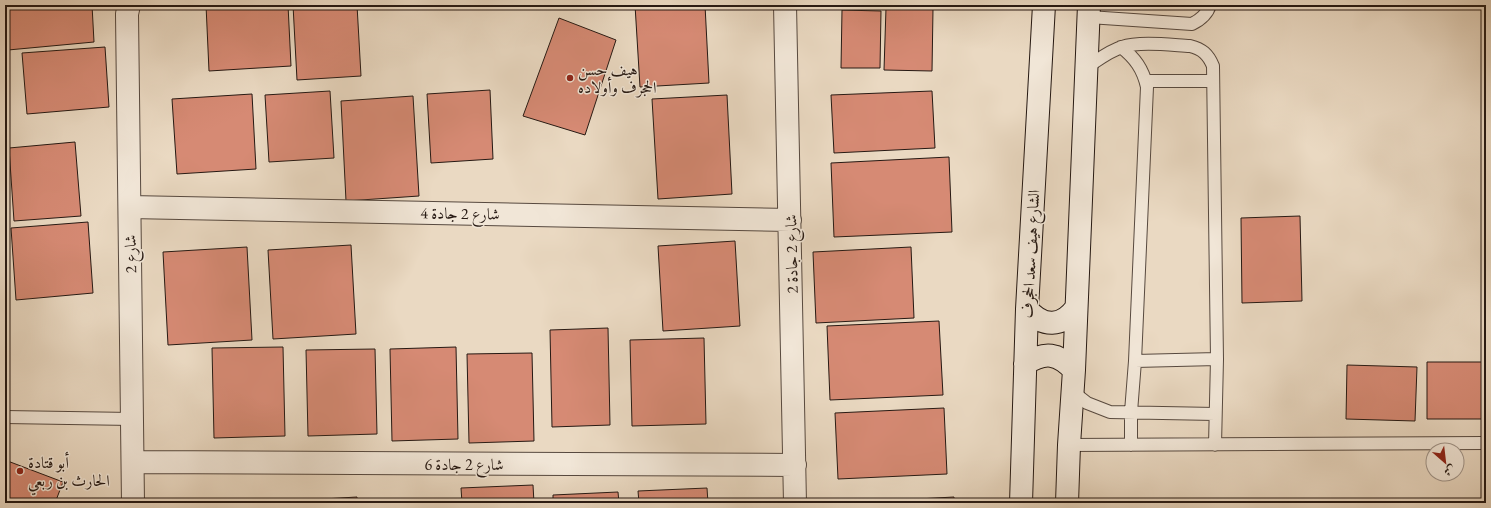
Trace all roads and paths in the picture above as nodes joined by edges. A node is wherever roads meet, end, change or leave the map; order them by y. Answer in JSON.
{"nodes":[{"id":1,"x":129,"y":5,"type":"edge"},
{"id":2,"x":785,"y":5,"type":"edge"},
{"id":3,"x":1044,"y":5,"type":"edge"},
{"id":4,"x":1210,"y":5,"type":"edge"},
{"id":5,"x":1089,"y":11,"type":"edge"},
{"id":6,"x":1121,"y":47,"type":"junction"},
{"id":7,"x":1087,"y":67,"type":"junction"},
{"id":8,"x":1146,"y":81,"type":"junction"},
{"id":9,"x":1213,"y":81,"type":"junction"},
{"id":10,"x":130,"y":207,"type":"junction"},
{"id":11,"x":790,"y":220,"type":"junction"},
{"id":12,"x":1076,"y":308,"type":"junction"},
{"id":13,"x":1027,"y":309,"type":"junction"},
{"id":14,"x":1217,"y":359,"type":"junction"},
{"id":15,"x":1135,"y":361,"type":"junction"},
{"id":16,"x":1025,"y":364,"type":"junction"},
{"id":17,"x":1074,"y":370,"type":"junction"},
{"id":18,"x":1073,"y":392,"type":"junction"},
{"id":19,"x":1131,"y":412,"type":"junction"},
{"id":20,"x":1215,"y":414,"type":"junction"},
{"id":21,"x":5,"y":417,"type":"edge"},
{"id":22,"x":132,"y":419,"type":"junction"},
{"id":23,"x":1486,"y":443,"type":"edge"},
{"id":24,"x":1069,"y":445,"type":"junction"},
{"id":25,"x":1131,"y":445,"type":"junction"},
{"id":26,"x":1215,"y":445,"type":"junction"},
{"id":27,"x":133,"y":462,"type":"junction"},
{"id":28,"x":795,"y":465,"type":"junction"},
{"id":29,"x":133,"y":503,"type":"edge"},
{"id":30,"x":795,"y":503,"type":"edge"},
{"id":31,"x":1020,"y":503,"type":"edge"},
{"id":32,"x":1067,"y":503,"type":"edge"}],
"edges":[{"from":1,"to":10,"type":"street","name":"شارع 2"},
{"from":2,"to":11,"type":"street","name":"شارع 2 جادة 2"},
{"from":3,"to":13,"type":"street","name":"الشارع هيف سعد الحجرف"},
{"from":4,"to":5,"type":"lane"},
{"from":5,"to":7,"type":"street"},
{"from":6,"to":7,"type":"lane"},
{"from":6,"to":8,"type":"lane"},
{"from":6,"to":9,"type":"lane"},
{"from":7,"to":12,"type":"street"},
{"from":8,"to":9,"type":"lane"},
{"from":8,"to":15,"type":"lane"},
{"from":9,"to":14,"type":"lane"},
{"from":10,"to":11,"type":"street","name":"شارع 2 جادة 4"},
{"from":10,"to":22,"type":"street","name":"شارع 2"},
{"from":11,"to":28,"type":"street","name":"شارع 2 جادة 2"},
{"from":12,"to":13,"type":"street"},
{"from":12,"to":17,"type":"street"},
{"from":13,"to":16,"type":"street","name":"الشارع هيف سعد الحجرف"},
{"from":14,"to":15,"type":"lane"},
{"from":14,"to":20,"type":"lane"},
{"from":15,"to":19,"type":"lane"},
{"from":16,"to":17,"type":"street"},
{"from":16,"to":31,"type":"street","name":"الشارع هيف سعد الحجرف"},
{"from":17,"to":18,"type":"street"},
{"from":18,"to":19,"type":"lane"},
{"from":18,"to":24,"type":"street"},
{"from":19,"to":20,"type":"lane"},
{"from":19,"to":25,"type":"lane"},
{"from":20,"to":26,"type":"lane"},
{"from":21,"to":22,"type":"lane"},
{"from":22,"to":27,"type":"street","name":"شارع 2"},
{"from":23,"to":26,"type":"lane"},
{"from":24,"to":25,"type":"lane"},
{"from":24,"to":32,"type":"street"},
{"from":25,"to":26,"type":"lane"},
{"from":27,"to":28,"type":"street","name":"شارع 2 جادة 6"},
{"from":27,"to":29,"type":"street","name":"شارع 2"},
{"from":28,"to":30,"type":"street","name":"شارع 2 جادة 2"}]}
